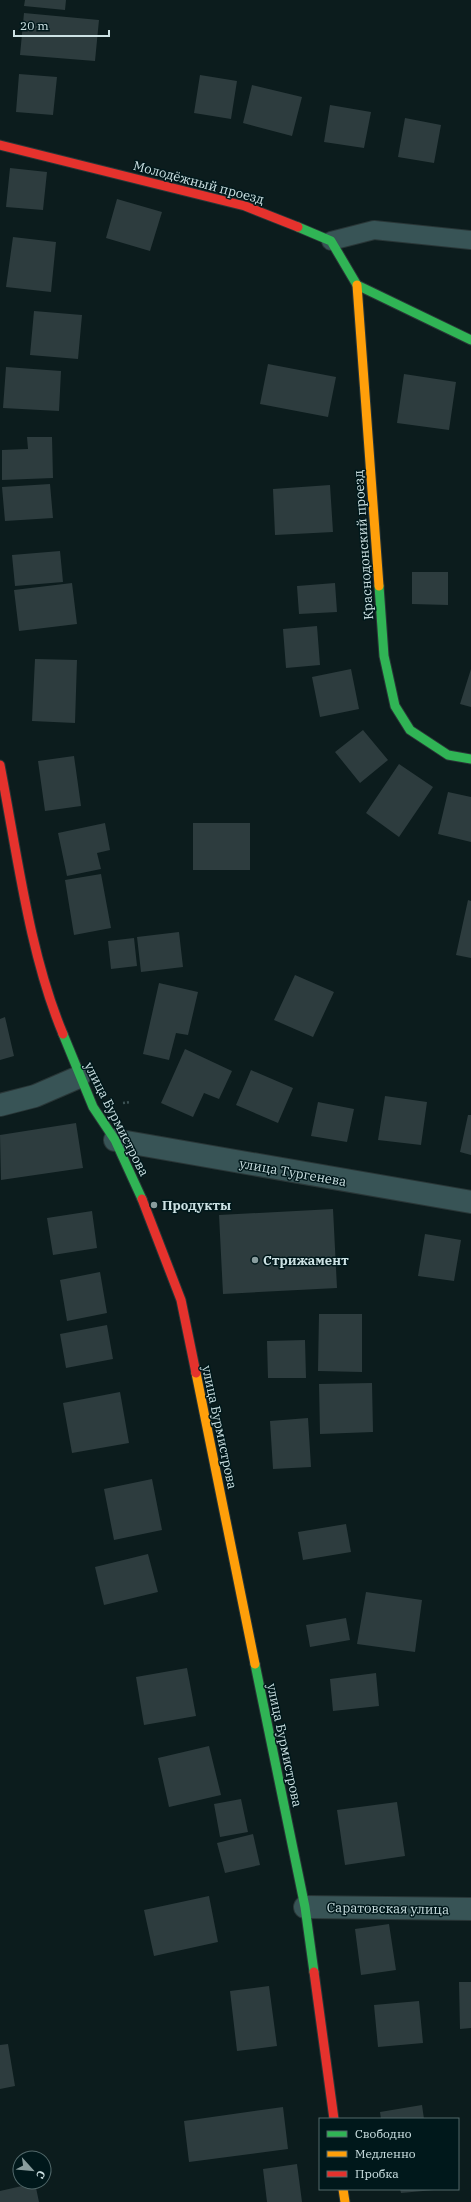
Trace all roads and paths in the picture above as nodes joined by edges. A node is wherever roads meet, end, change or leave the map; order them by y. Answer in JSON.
{"nodes":[{"id":1,"x":0,"y":145,"type":"edge"},
{"id":2,"x":471,"y":240,"type":"edge"},
{"id":3,"x":331,"y":241,"type":"junction"},
{"id":4,"x":357,"y":285,"type":"junction"},
{"id":5,"x":471,"y":340,"type":"edge"},
{"id":6,"x":471,"y":759,"type":"edge"},
{"id":7,"x":0,"y":765,"type":"edge"},
{"id":8,"x":80,"y":1077,"type":"junction"},
{"id":9,"x":0,"y":1105,"type":"edge"},
{"id":10,"x":115,"y":1140,"type":"junction"},
{"id":11,"x":471,"y":1202,"type":"edge"},
{"id":12,"x":304,"y":1907,"type":"junction"},
{"id":13,"x":471,"y":1909,"type":"edge"},
{"id":14,"x":334,"y":2118,"type":"edge"},
{"id":15,"x":344,"y":2190,"type":"edge"},
{"id":16,"x":345,"y":2202,"type":"edge"}],
"edges":[{"from":1,"to":3,"type":"street","name":"Молодёжный проезд"},
{"from":2,"to":3,"type":"lane"},
{"from":3,"to":4,"type":"street"},
{"from":4,"to":5,"type":"street"},
{"from":4,"to":6,"type":"street","name":"Краснодонский проезд"},
{"from":7,"to":8,"type":"street","name":"улица Бурмистрова"},
{"from":8,"to":9,"type":"street"},
{"from":8,"to":10,"type":"street","name":"улица Бурмистрова"},
{"from":10,"to":11,"type":"street","name":"улица Тургенева"},
{"from":10,"to":12,"type":"street","name":"улица Бурмистрова"},
{"from":12,"to":13,"type":"street","name":"Саратовская улица"},
{"from":12,"to":14,"type":"street","name":"улица Бурмистрова"},
{"from":15,"to":16,"type":"street"}]}
